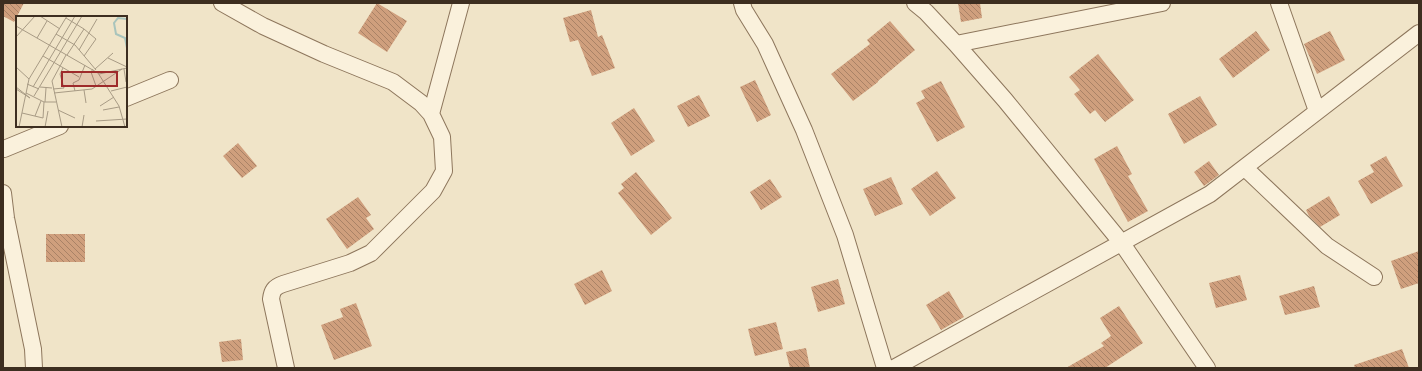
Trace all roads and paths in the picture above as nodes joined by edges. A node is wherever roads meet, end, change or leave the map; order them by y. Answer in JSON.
{"nodes":[{"id":1,"x":222,"y":3,"type":"edge"},
{"id":2,"x":461,"y":3,"type":"edge"},
{"id":3,"x":742,"y":3,"type":"edge"},
{"id":4,"x":1162,"y":3,"type":"edge"},
{"id":5,"x":1280,"y":3,"type":"edge"},
{"id":6,"x":921,"y":6,"type":"edge"},
{"id":7,"x":1419,"y":33,"type":"edge"},
{"id":8,"x":956,"y":44,"type":"junction"},
{"id":9,"x":170,"y":80,"type":"dead end"},
{"id":10,"x":127,"y":98,"type":"edge"},
{"id":11,"x":1316,"y":111,"type":"junction"},
{"id":12,"x":431,"y":114,"type":"junction"},
{"id":13,"x":58,"y":127,"type":"edge"},
{"id":14,"x":3,"y":151,"type":"edge"},
{"id":15,"x":1245,"y":168,"type":"junction"},
{"id":16,"x":3,"y":193,"type":"edge"},
{"id":17,"x":1121,"y":242,"type":"junction"},
{"id":18,"x":1374,"y":277,"type":"dead end"},
{"id":19,"x":1203,"y":365,"type":"edge"},
{"id":20,"x":34,"y":368,"type":"edge"},
{"id":21,"x":286,"y":368,"type":"edge"},
{"id":22,"x":885,"y":368,"type":"edge"},
{"id":23,"x":894,"y":368,"type":"edge"}],
"edges":[{"from":1,"to":12,"type":"street"},
{"from":2,"to":12,"type":"street"},
{"from":3,"to":22,"type":"street"},
{"from":4,"to":8,"type":"street"},
{"from":5,"to":11,"type":"street"},
{"from":6,"to":8,"type":"street"},
{"from":7,"to":11,"type":"street"},
{"from":8,"to":17,"type":"street"},
{"from":9,"to":10,"type":"street"},
{"from":11,"to":15,"type":"street"},
{"from":12,"to":21,"type":"street"},
{"from":13,"to":14,"type":"street"},
{"from":15,"to":17,"type":"street"},
{"from":15,"to":18,"type":"street"},
{"from":16,"to":20,"type":"street"},
{"from":17,"to":19,"type":"street"},
{"from":17,"to":23,"type":"street"}]}
